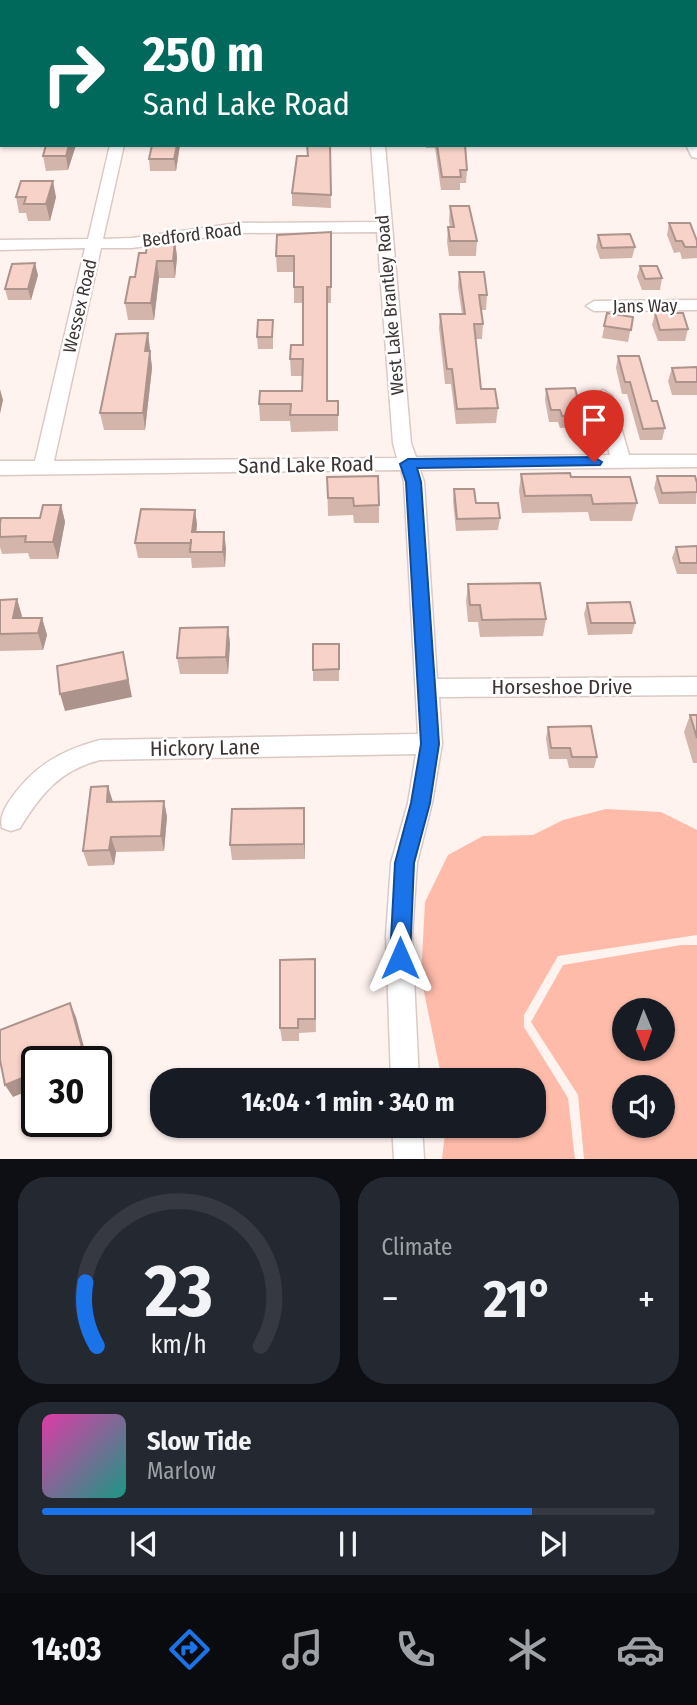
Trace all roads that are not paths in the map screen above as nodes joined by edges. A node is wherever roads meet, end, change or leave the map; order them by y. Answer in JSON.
{"nodes":[{"id":1,"x":117,"y":147,"type":"edge"},
{"id":2,"x":378,"y":147,"type":"edge"},
{"id":3,"x":383,"y":227,"type":"junction"},
{"id":4,"x":94,"y":244,"type":"junction"},
{"id":5,"x":0,"y":245,"type":"edge"},
{"id":6,"x":697,"y":305,"type":"edge"},
{"id":7,"x":594,"y":306,"type":"dead end"},
{"id":8,"x":603,"y":396,"type":"dead end"},
{"id":9,"x":621,"y":461,"type":"junction"},
{"id":10,"x":697,"y":461,"type":"edge"},
{"id":11,"x":408,"y":464,"type":"junction"},
{"id":12,"x":0,"y":468,"type":"edge"},
{"id":13,"x":43,"y":468,"type":"junction"},
{"id":14,"x":697,"y":686,"type":"edge"},
{"id":15,"x":427,"y":688,"type":"junction"},
{"id":16,"x":430,"y":744,"type":"junction"},
{"id":17,"x":10,"y":820,"type":"dead end"},
{"id":18,"x":404,"y":1068,"type":"edge"},
{"id":19,"x":408,"y":1138,"type":"edge"},
{"id":20,"x":409,"y":1159,"type":"edge"}],
"edges":[{"from":1,"to":4,"type":"street","name":"Wessex Road"},
{"from":2,"to":3,"type":"street","name":"West Lake Brantley Road"},
{"from":3,"to":4,"type":"street","name":"Bedford Road"},
{"from":3,"to":11,"type":"street","name":"West Lake Brantley Road"},
{"from":4,"to":5,"type":"street","name":"Bedford Road"},
{"from":4,"to":13,"type":"street","name":"Wessex Road"},
{"from":6,"to":7,"type":"street","name":"Jans Way"},
{"from":8,"to":9,"type":"street"},
{"from":9,"to":10,"type":"street","name":"Sand Lake Road"},
{"from":9,"to":11,"type":"street","name":"Sand Lake Road"},
{"from":11,"to":13,"type":"street","name":"Sand Lake Road"},
{"from":11,"to":15,"type":"street","name":"West Lake Brantley Road"},
{"from":12,"to":13,"type":"street","name":"Sand Lake Road"},
{"from":14,"to":15,"type":"street","name":"Horseshoe Drive"},
{"from":15,"to":16,"type":"street","name":"West Lake Brantley Road"},
{"from":16,"to":17,"type":"street","name":"Hickory Lane"},
{"from":16,"to":18,"type":"street","name":"West Lake Brantley Road"},
{"from":19,"to":20,"type":"street"}]}
